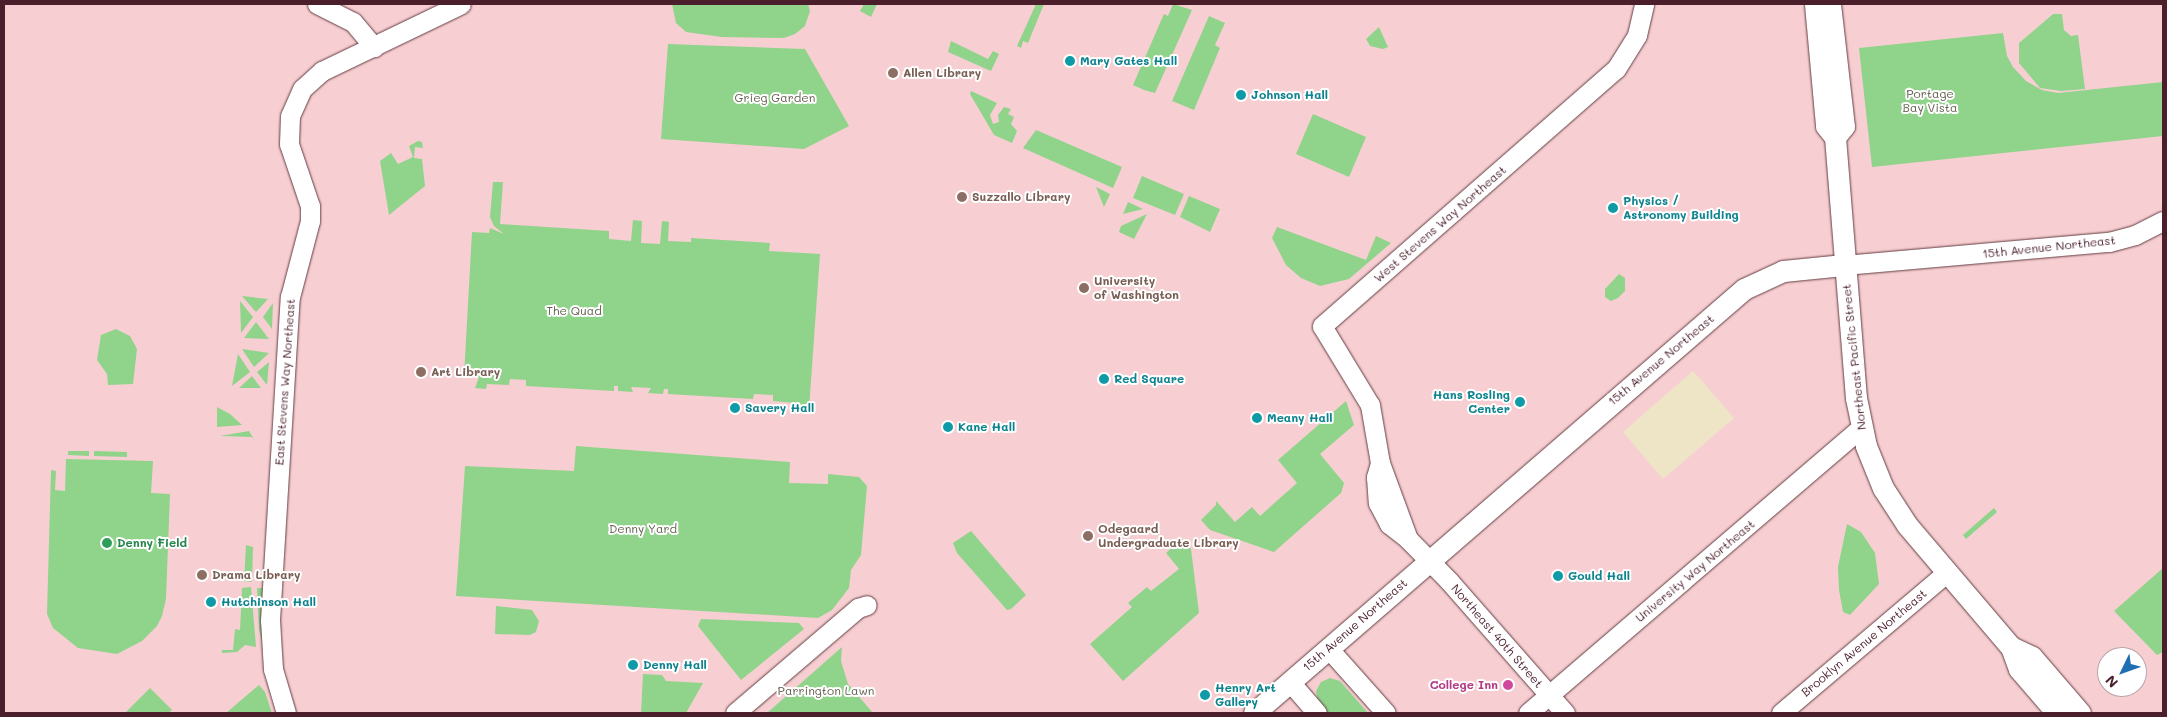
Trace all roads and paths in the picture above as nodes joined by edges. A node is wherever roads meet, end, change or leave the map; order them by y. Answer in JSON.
{"nodes":[{"id":1,"x":318,"y":4,"type":"edge"},
{"id":2,"x":461,"y":4,"type":"edge"},
{"id":3,"x":1644,"y":4,"type":"edge"},
{"id":4,"x":1815,"y":4,"type":"edge"},
{"id":5,"x":1830,"y":4,"type":"edge"},
{"id":6,"x":374,"y":47,"type":"junction"},
{"id":7,"x":1835,"y":137,"type":"junction"},
{"id":8,"x":2163,"y":220,"type":"edge"},
{"id":9,"x":1844,"y":265,"type":"junction"},
{"id":10,"x":1860,"y":428,"type":"junction"},
{"id":11,"x":1428,"y":560,"type":"junction"},
{"id":12,"x":1947,"y":572,"type":"junction"},
{"id":13,"x":867,"y":605,"type":"dead end"},
{"id":14,"x":2012,"y":647,"type":"junction"},
{"id":15,"x":1328,"y":648,"type":"junction"},
{"id":16,"x":1290,"y":682,"type":"junction"},
{"id":17,"x":1549,"y":696,"type":"junction"},
{"id":18,"x":286,"y":713,"type":"edge"},
{"id":19,"x":736,"y":713,"type":"edge"},
{"id":20,"x":1254,"y":713,"type":"edge"},
{"id":21,"x":1317,"y":713,"type":"edge"},
{"id":22,"x":1386,"y":713,"type":"edge"},
{"id":23,"x":1528,"y":713,"type":"edge"},
{"id":24,"x":1565,"y":713,"type":"edge"},
{"id":25,"x":1781,"y":713,"type":"edge"},
{"id":26,"x":2057,"y":713,"type":"edge"},
{"id":27,"x":2080,"y":713,"type":"edge"}],
"edges":[{"from":1,"to":6,"type":"street"},
{"from":2,"to":6,"type":"street","name":"East Stevens Way Northeast"},
{"from":3,"to":11,"type":"street","name":"West Stevens Way Northeast"},
{"from":4,"to":7,"type":"main road","name":"Northeast Pacific Street"},
{"from":5,"to":7,"type":"main road","name":"Northeast Pacific Street"},
{"from":6,"to":18,"type":"street","name":"East Stevens Way Northeast"},
{"from":7,"to":9,"type":"main road","name":"Northeast Pacific Street"},
{"from":8,"to":9,"type":"street","name":"15th Avenue Northeast"},
{"from":9,"to":10,"type":"main road","name":"Northeast Pacific Street"},
{"from":9,"to":11,"type":"main road","name":"15th Avenue Northeast"},
{"from":10,"to":12,"type":"main road","name":"Northeast Pacific Street"},
{"from":10,"to":17,"type":"street","name":"University Way Northeast"},
{"from":11,"to":15,"type":"main road","name":"15th Avenue Northeast"},
{"from":11,"to":17,"type":"street","name":"Northeast 40th Street"},
{"from":12,"to":14,"type":"main road","name":"Northeast Pacific Street"},
{"from":12,"to":25,"type":"street","name":"Brooklyn Avenue Northeast"},
{"from":13,"to":19,"type":"street"},
{"from":14,"to":26,"type":"main road","name":"Northeast Pacific Street"},
{"from":14,"to":27,"type":"main road","name":"Northeast Pacific Street"},
{"from":15,"to":16,"type":"main road","name":"15th Avenue Northeast"},
{"from":15,"to":22,"type":"street"},
{"from":16,"to":20,"type":"main road","name":"15th Avenue Northeast"},
{"from":16,"to":21,"type":"street"},
{"from":17,"to":23,"type":"street","name":"University Way Northeast"},
{"from":17,"to":24,"type":"street","name":"Northeast 40th Street"}]}
